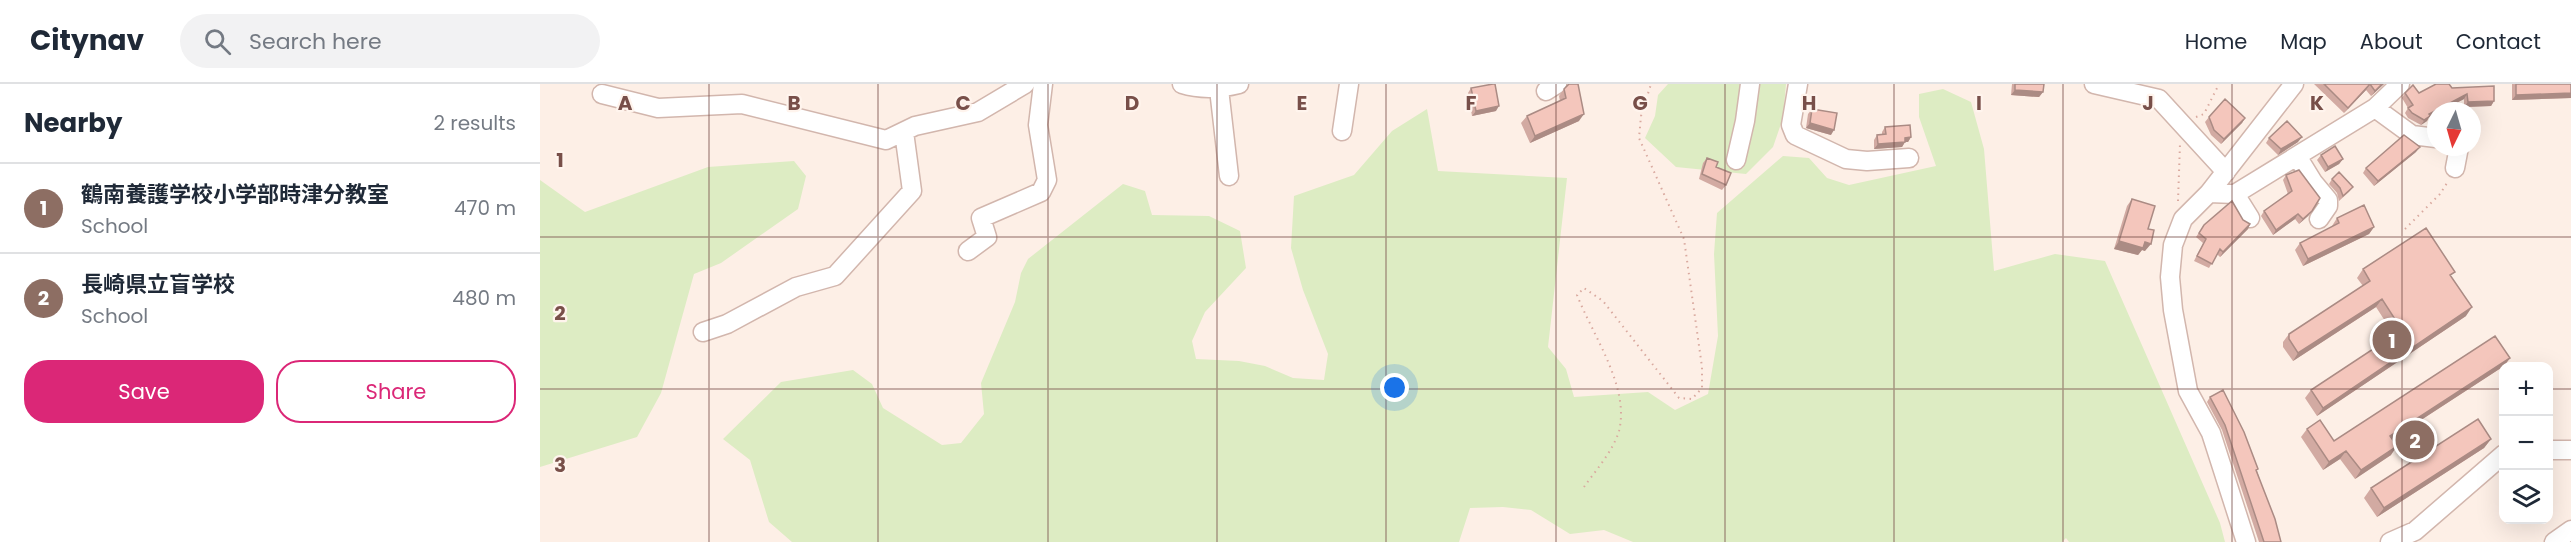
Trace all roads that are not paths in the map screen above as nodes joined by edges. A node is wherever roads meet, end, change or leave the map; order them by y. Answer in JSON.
{"nodes":[{"id":1,"x":1025,"y":84,"type":"edge"},
{"id":2,"x":1043,"y":84,"type":"edge"},
{"id":3,"x":1182,"y":84,"type":"edge"},
{"id":4,"x":1239,"y":84,"type":"edge"},
{"id":5,"x":1349,"y":84,"type":"edge"},
{"id":6,"x":1750,"y":84,"type":"edge"},
{"id":7,"x":1798,"y":84,"type":"edge"},
{"id":8,"x":2094,"y":84,"type":"edge"},
{"id":9,"x":2294,"y":84,"type":"edge"},
{"id":10,"x":2400,"y":84,"type":"edge"},
{"id":11,"x":1219,"y":89,"type":"junction"},
{"id":12,"x":2152,"y":91,"type":"edge"},
{"id":13,"x":602,"y":94,"type":"dead end"},
{"id":14,"x":2375,"y":108,"type":"junction"},
{"id":15,"x":1342,"y":131,"type":"dead end"},
{"id":16,"x":904,"y":132,"type":"junction"},
{"id":17,"x":2427,"y":137,"type":"edge"},
{"id":18,"x":2298,"y":156,"type":"junction"},
{"id":19,"x":2457,"y":156,"type":"edge"},
{"id":20,"x":1909,"y":159,"type":"dead end"},
{"id":21,"x":1736,"y":160,"type":"dead end"},
{"id":22,"x":2455,"y":168,"type":"road end"},
{"id":23,"x":2226,"y":172,"type":"junction"},
{"id":24,"x":1228,"y":176,"type":"dead end"},
{"id":25,"x":2209,"y":193,"type":"junction"},
{"id":26,"x":2235,"y":194,"type":"junction"},
{"id":27,"x":2250,"y":218,"type":"dead end"},
{"id":28,"x":2319,"y":219,"type":"dead end"},
{"id":29,"x":968,"y":251,"type":"dead end"},
{"id":30,"x":703,"y":332,"type":"dead end"},
{"id":31,"x":2553,"y":450,"type":"edge"},
{"id":32,"x":2571,"y":450,"type":"edge"},
{"id":33,"x":2499,"y":458,"type":"edge"},
{"id":34,"x":2571,"y":530,"type":"edge"},
{"id":35,"x":2246,"y":542,"type":"edge"},
{"id":36,"x":2390,"y":542,"type":"edge"},
{"id":37,"x":2554,"y":542,"type":"edge"}],
"edges":[{"from":1,"to":16,"type":"street"},
{"from":2,"to":29,"type":"street"},
{"from":3,"to":11,"type":"street"},
{"from":4,"to":11,"type":"street"},
{"from":5,"to":15,"type":"street"},
{"from":6,"to":21,"type":"street"},
{"from":7,"to":20,"type":"street"},
{"from":8,"to":12,"type":"street"},
{"from":9,"to":23,"type":"street"},
{"from":10,"to":14,"type":"street"},
{"from":11,"to":24,"type":"street"},
{"from":12,"to":23,"type":"street"},
{"from":13,"to":16,"type":"street"},
{"from":14,"to":17,"type":"street"},
{"from":14,"to":18,"type":"street"},
{"from":16,"to":30,"type":"street"},
{"from":18,"to":26,"type":"street"},
{"from":18,"to":28,"type":"street"},
{"from":19,"to":22,"type":"street"},
{"from":23,"to":25,"type":"street"},
{"from":25,"to":26,"type":"street"},
{"from":25,"to":35,"type":"street"},
{"from":26,"to":27,"type":"street"},
{"from":31,"to":32,"type":"street"},
{"from":33,"to":36,"type":"street"},
{"from":34,"to":37,"type":"street"}]}
